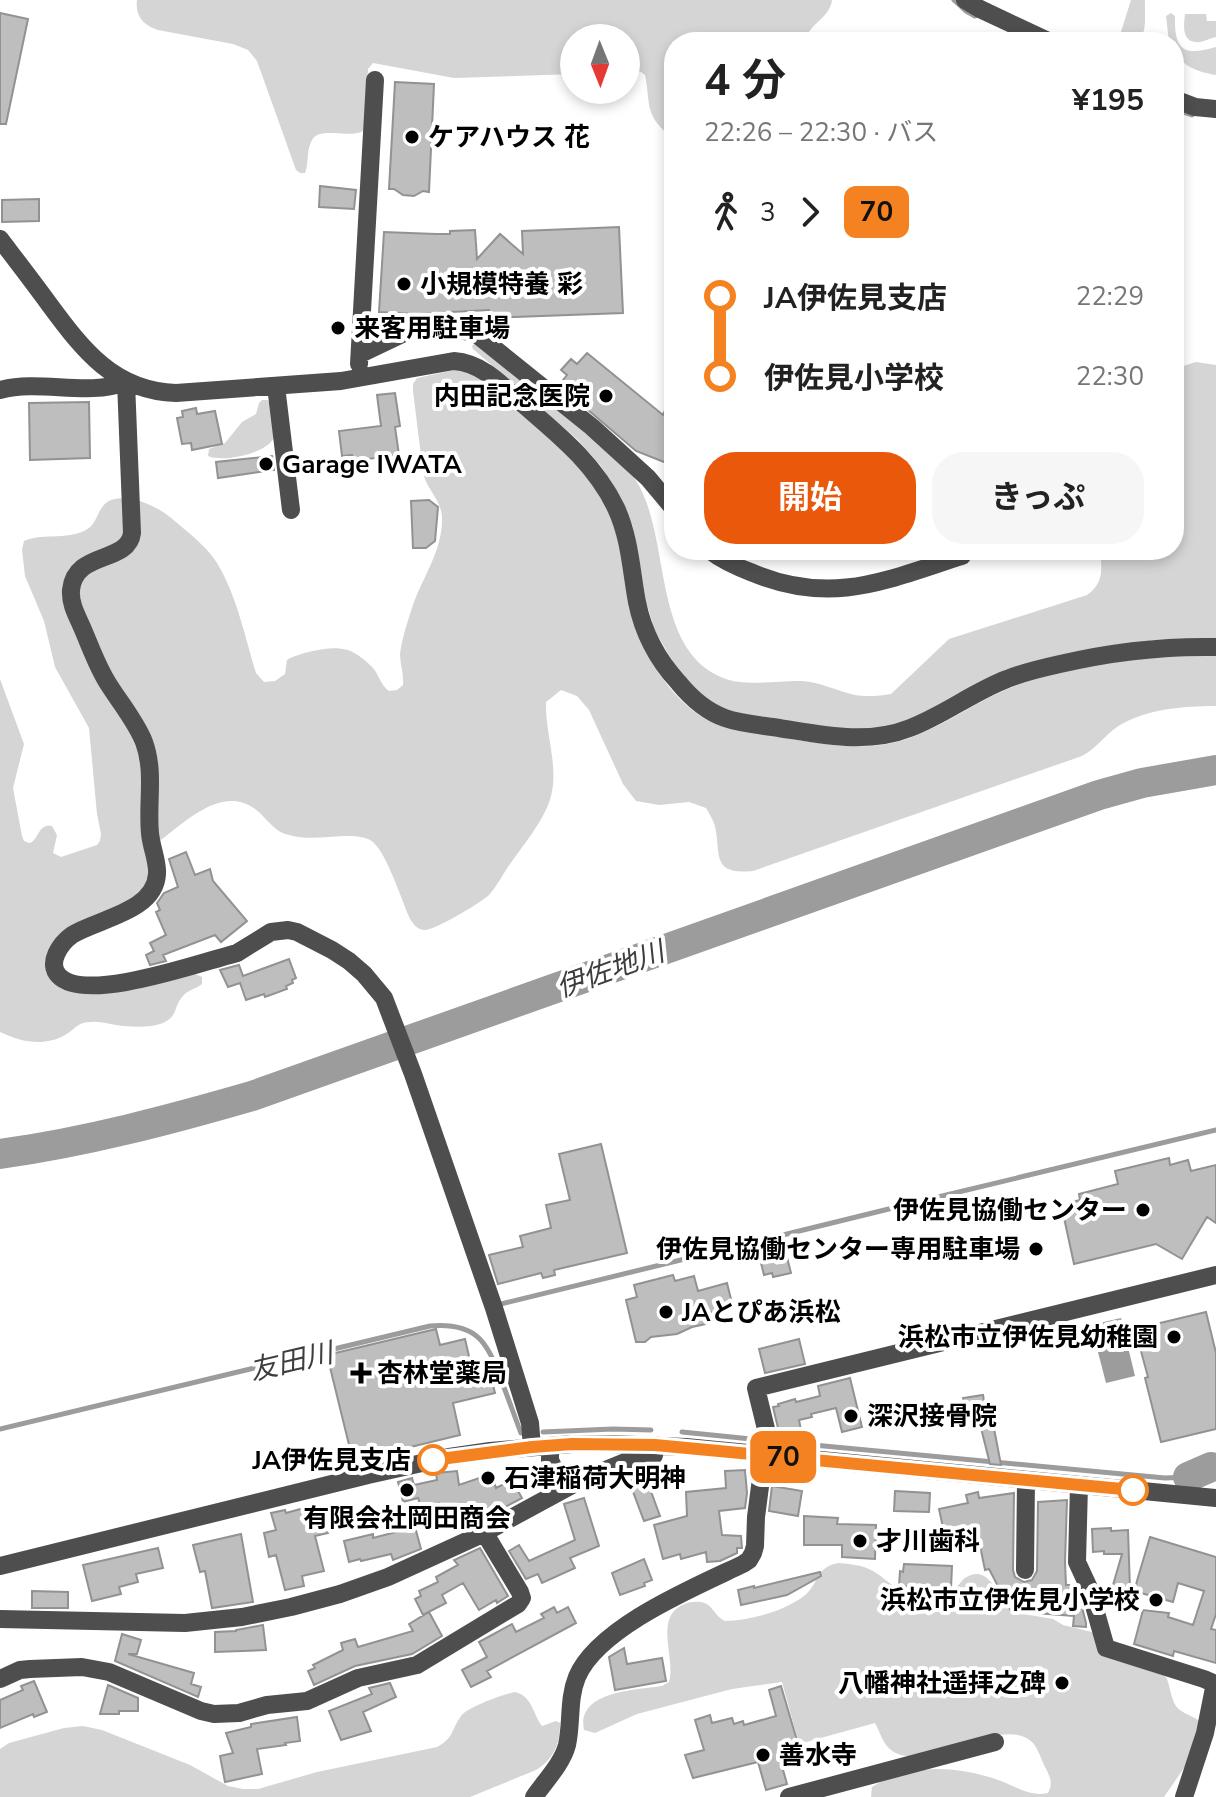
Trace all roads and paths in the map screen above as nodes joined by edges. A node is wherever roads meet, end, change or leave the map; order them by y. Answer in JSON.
{"nodes":[{"id":1,"x":965,"y":0,"type":"edge"},
{"id":2,"x":1029,"y":32,"type":"edge"},
{"id":3,"x":375,"y":80,"type":"dead end"},
{"id":4,"x":1184,"y":103,"type":"edge"},
{"id":5,"x":1216,"y":109,"type":"edge"},
{"id":6,"x":0,"y":239,"type":"edge"},
{"id":7,"x":360,"y":354,"type":"junction"},
{"id":8,"x":361,"y":378,"type":"junction"},
{"id":9,"x":126,"y":382,"type":"junction"},
{"id":10,"x":276,"y":386,"type":"junction"},
{"id":11,"x":0,"y":390,"type":"edge"},
{"id":12,"x":664,"y":497,"type":"edge"},
{"id":13,"x":291,"y":510,"type":"dead end"},
{"id":14,"x":724,"y":560,"type":"edge"},
{"id":15,"x":949,"y":560,"type":"edge"},
{"id":16,"x":1216,"y":647,"type":"edge"},
{"id":17,"x":1216,"y":1275,"type":"edge"},
{"id":18,"x":655,"y":1445,"type":"junction"},
{"id":19,"x":765,"y":1445,"type":"junction"},
{"id":20,"x":541,"y":1446,"type":"junction"},
{"id":21,"x":1026,"y":1480,"type":"junction"},
{"id":22,"x":1079,"y":1485,"type":"junction"},
{"id":23,"x":563,"y":1488,"type":"junction"},
{"id":24,"x":1216,"y":1498,"type":"edge"},
{"id":25,"x":484,"y":1532,"type":"junction"},
{"id":26,"x":0,"y":1566,"type":"edge"},
{"id":27,"x":1025,"y":1570,"type":"dead end"},
{"id":28,"x":0,"y":1619,"type":"edge"},
{"id":29,"x":0,"y":1679,"type":"edge"},
{"id":30,"x":995,"y":1742,"type":"dead end"},
{"id":31,"x":534,"y":1797,"type":"edge"},
{"id":32,"x":789,"y":1797,"type":"edge"},
{"id":33,"x":1184,"y":1797,"type":"edge"}],
"edges":[{"from":1,"to":2,"type":"street"},
{"from":3,"to":7,"type":"street"},
{"from":4,"to":5,"type":"street"},
{"from":6,"to":9,"type":"street"},
{"from":7,"to":8,"type":"street"},
{"from":7,"to":12,"type":"street"},
{"from":8,"to":10,"type":"street"},
{"from":8,"to":16,"type":"street"},
{"from":9,"to":10,"type":"street"},
{"from":9,"to":11,"type":"street"},
{"from":9,"to":20,"type":"street"},
{"from":10,"to":13,"type":"street"},
{"from":14,"to":15,"type":"street"},
{"from":17,"to":19,"type":"street"},
{"from":18,"to":19,"type":"street"},
{"from":18,"to":20,"type":"street"},
{"from":18,"to":23,"type":"street"},
{"from":19,"to":21,"type":"street"},
{"from":19,"to":31,"type":"street"},
{"from":20,"to":23,"type":"street"},
{"from":20,"to":26,"type":"street"},
{"from":21,"to":22,"type":"street"},
{"from":21,"to":27,"type":"street"},
{"from":22,"to":24,"type":"street"},
{"from":22,"to":33,"type":"street"},
{"from":23,"to":25,"type":"street"},
{"from":25,"to":28,"type":"street"},
{"from":25,"to":29,"type":"street"},
{"from":30,"to":32,"type":"street"}]}
